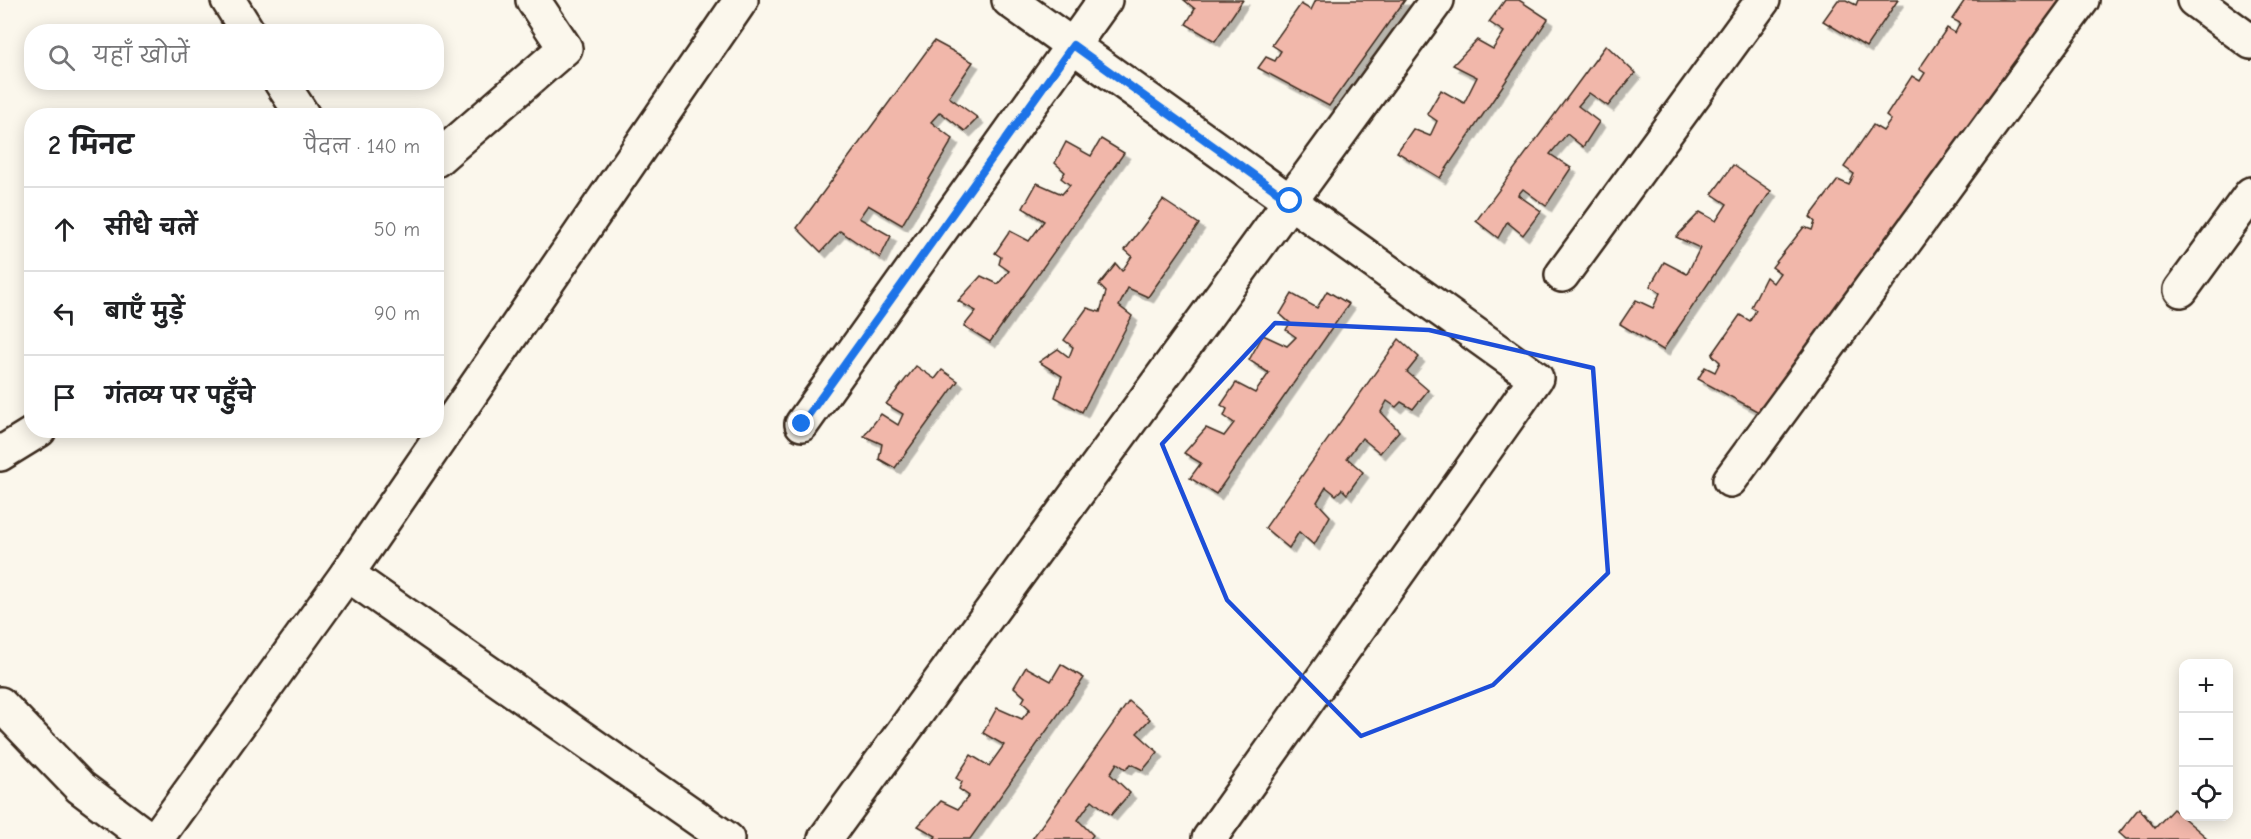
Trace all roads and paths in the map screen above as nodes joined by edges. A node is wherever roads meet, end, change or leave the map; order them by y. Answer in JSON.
{"nodes":[{"id":1,"x":228,"y":0,"type":"edge"},
{"id":2,"x":533,"y":0,"type":"edge"},
{"id":3,"x":741,"y":0,"type":"edge"},
{"id":4,"x":1010,"y":0,"type":"edge"},
{"id":5,"x":1105,"y":0,"type":"edge"},
{"id":6,"x":1437,"y":0,"type":"edge"},
{"id":7,"x":1762,"y":0,"type":"edge"},
{"id":8,"x":2082,"y":0,"type":"edge"},
{"id":9,"x":2194,"y":0,"type":"edge"},
{"id":10,"x":243,"y":24,"type":"edge"},
{"id":11,"x":2251,"y":42,"type":"edge"},
{"id":12,"x":1073,"y":45,"type":"junction"},
{"id":13,"x":286,"y":90,"type":"edge"},
{"id":14,"x":298,"y":108,"type":"edge"},
{"id":15,"x":444,"y":153,"type":"edge"},
{"id":16,"x":2251,"y":194,"type":"edge"},
{"id":17,"x":1290,"y":201,"type":"junction"},
{"id":18,"x":1562,"y":275,"type":"dead end"},
{"id":19,"x":2181,"y":290,"type":"dead end"},
{"id":20,"x":802,"y":424,"type":"dead end"},
{"id":21,"x":444,"y":432,"type":"edge"},
{"id":22,"x":26,"y":438,"type":"edge"},
{"id":23,"x":440,"y":438,"type":"edge"},
{"id":24,"x":0,"y":454,"type":"edge"},
{"id":25,"x":1730,"y":480,"type":"dead end"},
{"id":26,"x":347,"y":573,"type":"junction"},
{"id":27,"x":0,"y":704,"type":"edge"},
{"id":28,"x":148,"y":839,"type":"edge"},
{"id":29,"x":156,"y":839,"type":"edge"},
{"id":30,"x":727,"y":839,"type":"edge"},
{"id":31,"x":825,"y":839,"type":"edge"},
{"id":32,"x":1209,"y":839,"type":"edge"}],
"edges":[{"from":1,"to":10,"type":"street"},
{"from":2,"to":15,"type":"street"},
{"from":3,"to":21,"type":"street"},
{"from":4,"to":12,"type":"street"},
{"from":5,"to":12,"type":"street"},
{"from":6,"to":17,"type":"street"},
{"from":7,"to":18,"type":"street"},
{"from":8,"to":25,"type":"street"},
{"from":9,"to":11,"type":"street"},
{"from":12,"to":17,"type":"street"},
{"from":12,"to":20,"type":"street"},
{"from":13,"to":14,"type":"street"},
{"from":16,"to":19,"type":"street"},
{"from":17,"to":31,"type":"street"},
{"from":17,"to":32,"type":"street"},
{"from":22,"to":24,"type":"street"},
{"from":23,"to":26,"type":"street"},
{"from":26,"to":29,"type":"street"},
{"from":26,"to":30,"type":"street"},
{"from":27,"to":28,"type":"street"}]}
